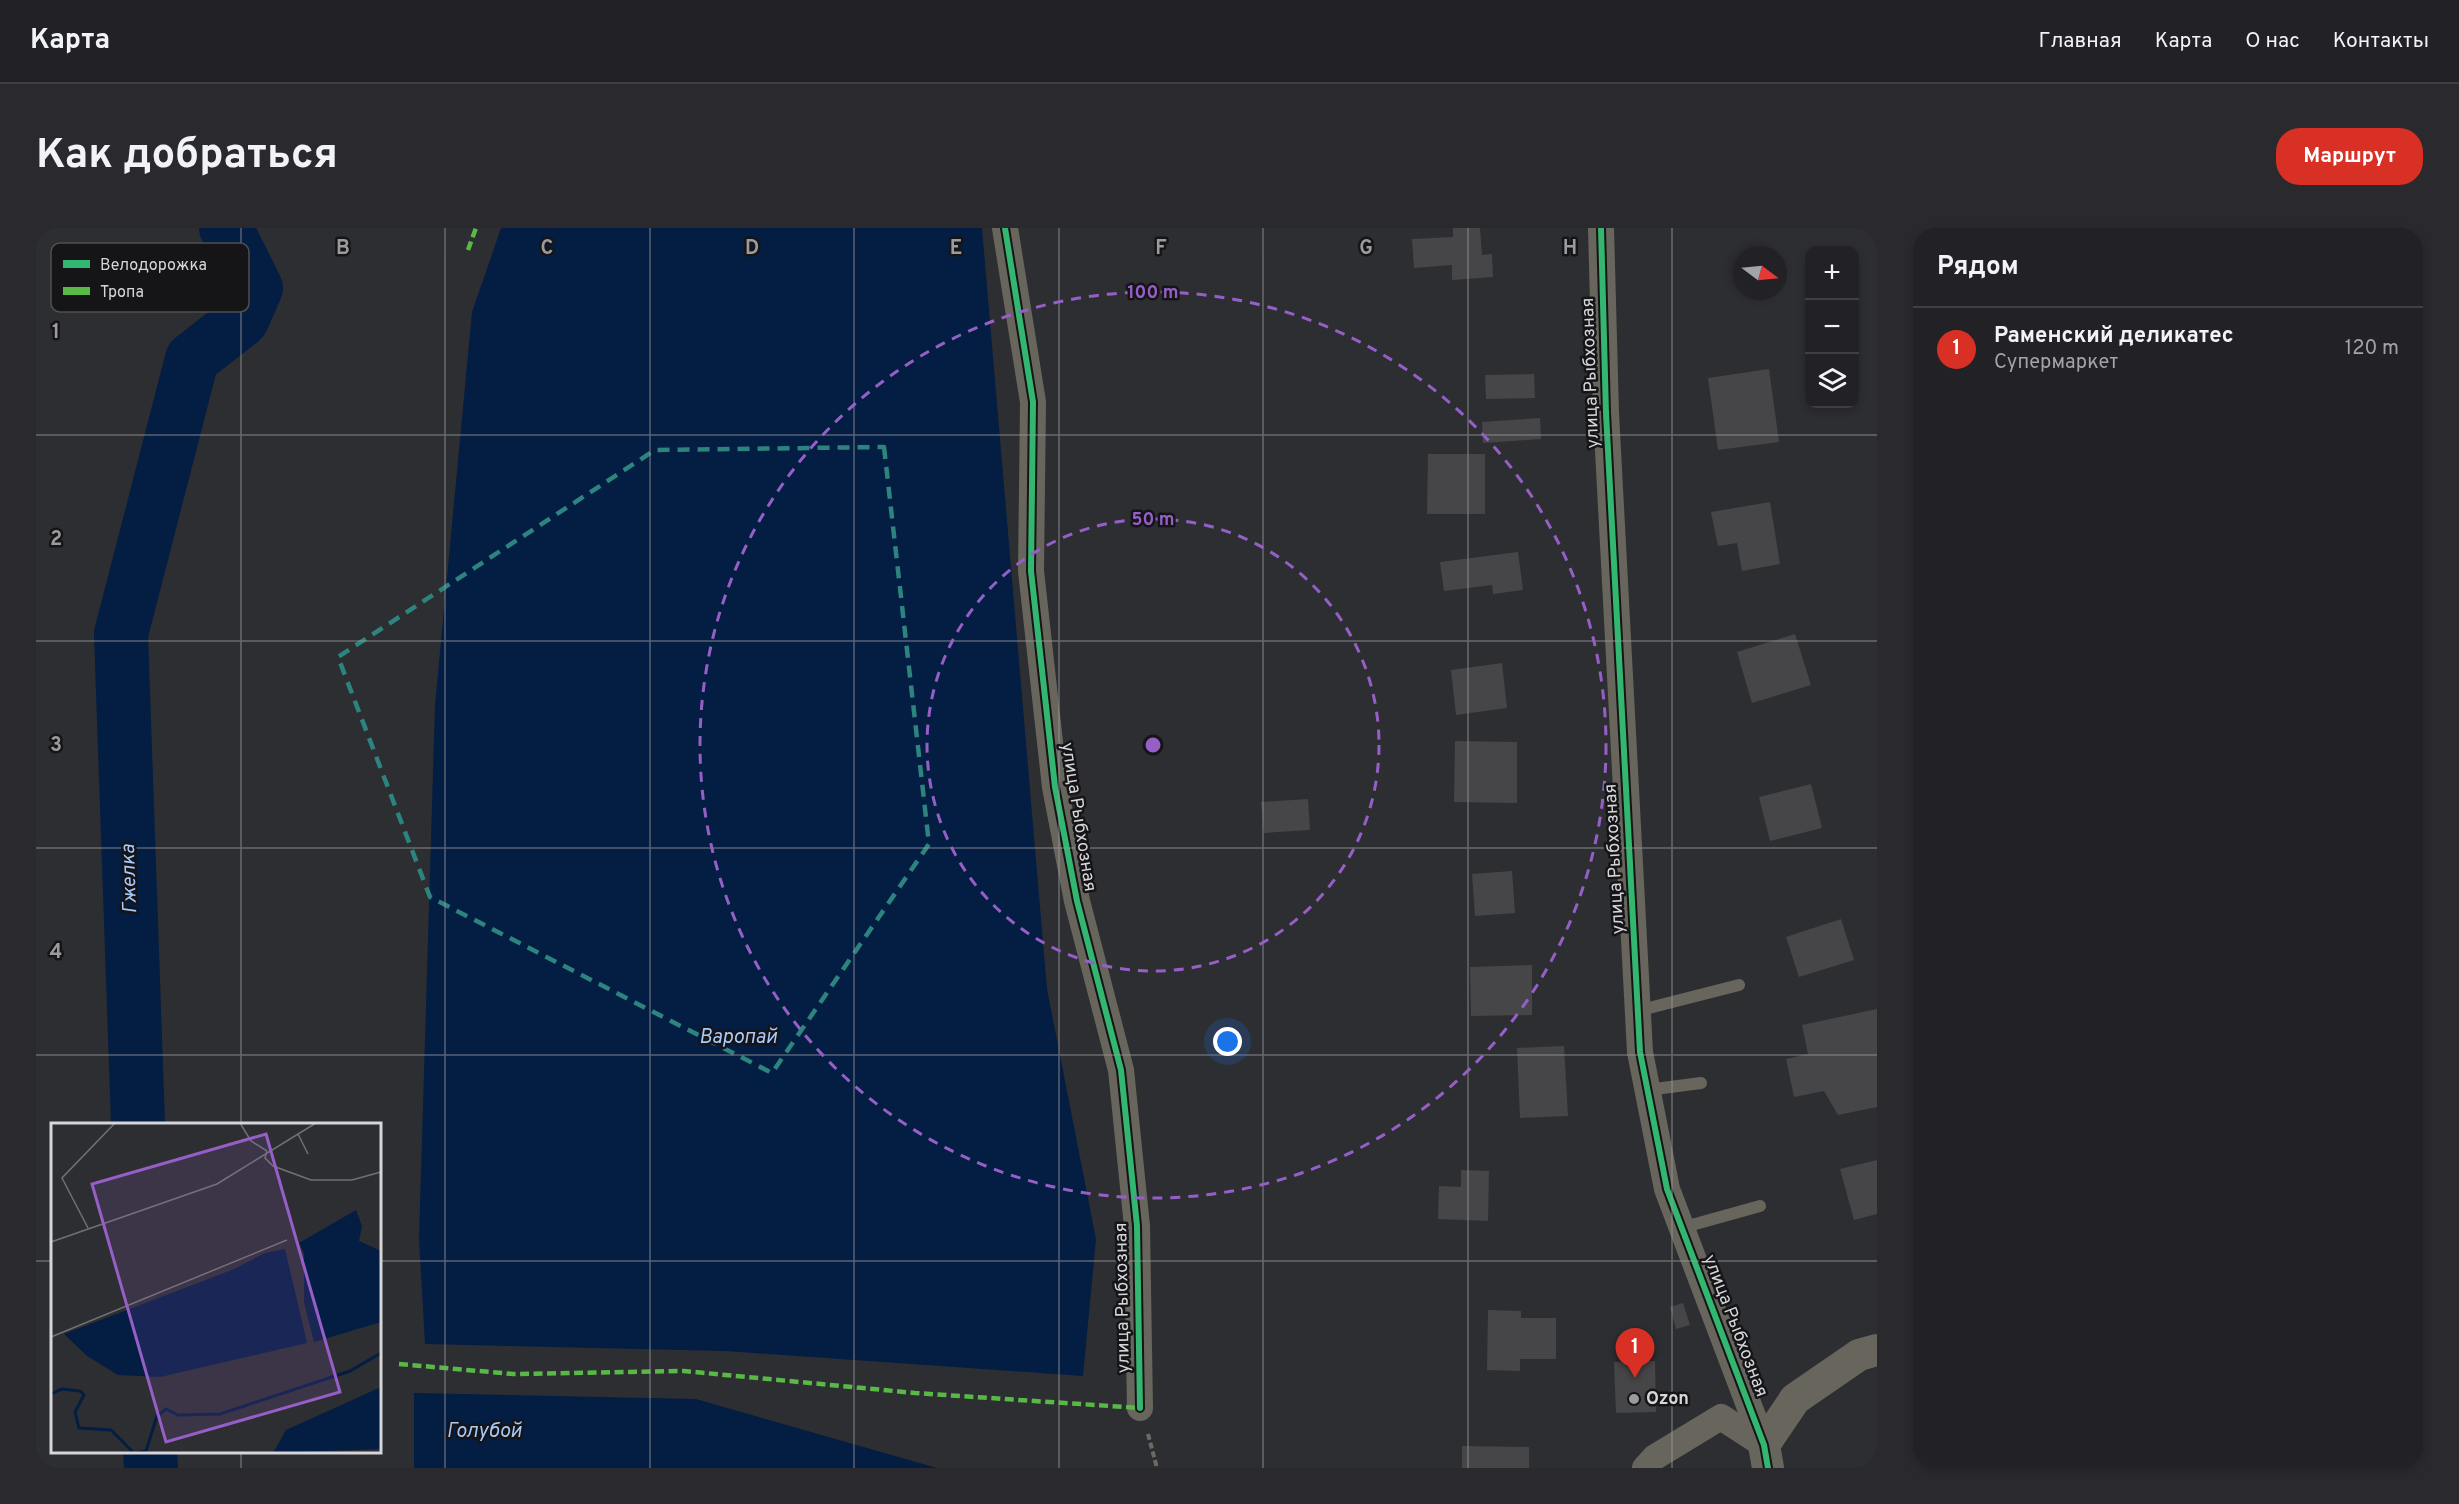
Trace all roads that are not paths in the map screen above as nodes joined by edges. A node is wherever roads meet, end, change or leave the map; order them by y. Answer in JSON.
{"nodes":[{"id":1,"x":1005,"y":228,"type":"edge"},
{"id":2,"x":1601,"y":228,"type":"edge"},
{"id":3,"x":1739,"y":985,"type":"dead end"},
{"id":4,"x":1637,"y":1011,"type":"junction"},
{"id":5,"x":1701,"y":1083,"type":"dead end"},
{"id":6,"x":1647,"y":1090,"type":"junction"},
{"id":7,"x":1760,"y":1206,"type":"dead end"},
{"id":8,"x":1681,"y":1228,"type":"junction"},
{"id":9,"x":1877,"y":1350,"type":"edge"},
{"id":10,"x":1140,"y":1408,"type":"road end"},
{"id":11,"x":1766,"y":1457,"type":"edge"},
{"id":12,"x":1645,"y":1468,"type":"edge"}],
"edges":[{"from":1,"to":10,"type":"street","name":"улица Рыбхозная"},
{"from":2,"to":4,"type":"street","name":"улица Рыбхозная"},
{"from":3,"to":4,"type":"lane"},
{"from":4,"to":6,"type":"street","name":"улица Рыбхозная"},
{"from":5,"to":6,"type":"lane"},
{"from":6,"to":8,"type":"street","name":"улица Рыбхозная"},
{"from":7,"to":8,"type":"lane"},
{"from":8,"to":11,"type":"street","name":"улица Рыбхозная"},
{"from":9,"to":11,"type":"street"},
{"from":11,"to":12,"type":"street"}]}
